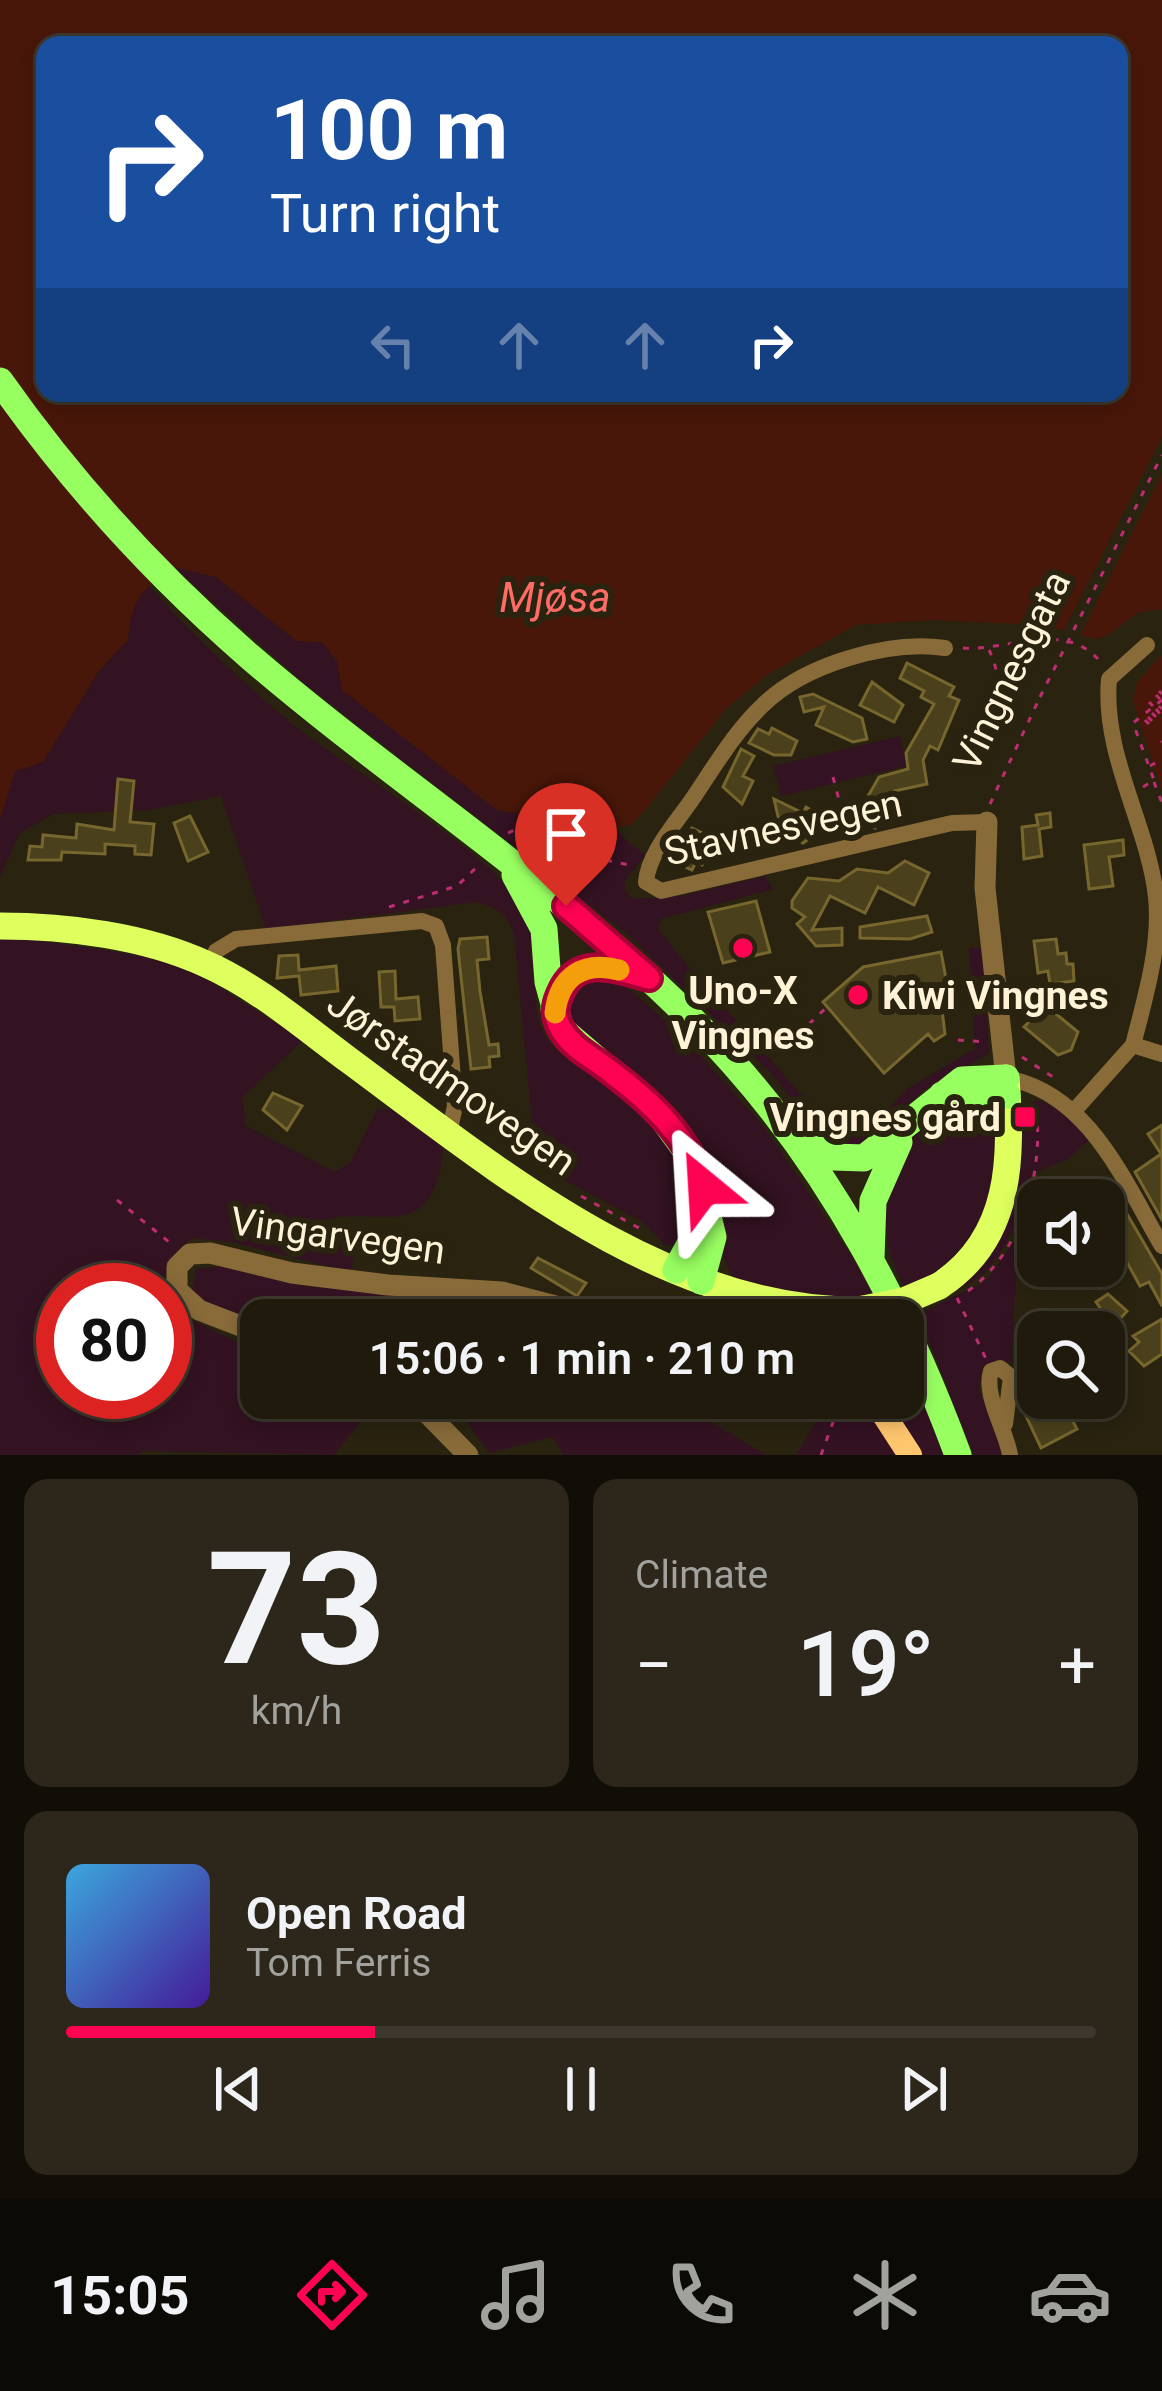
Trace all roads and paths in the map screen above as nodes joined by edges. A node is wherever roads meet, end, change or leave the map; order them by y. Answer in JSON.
{"nodes":[{"id":1,"x":0,"y":381,"type":"edge"},
{"id":2,"x":1162,"y":455,"type":"edge"},
{"id":3,"x":1147,"y":645,"type":"dead end"},
{"id":4,"x":987,"y":648,"type":"junction"},
{"id":5,"x":945,"y":649,"type":"joint"},
{"id":6,"x":1109,"y":679,"type":"junction"},
{"id":7,"x":1154,"y":708,"type":"edge"},
{"id":8,"x":977,"y":755,"type":"dead end"},
{"id":9,"x":1162,"y":760,"type":"edge"},
{"id":10,"x":1150,"y":766,"type":"junction"},
{"id":11,"x":833,"y":777,"type":"dead end"},
{"id":12,"x":1154,"y":780,"type":"junction"},
{"id":13,"x":1127,"y":799,"type":"junction"},
{"id":14,"x":1162,"y":803,"type":"edge"},
{"id":15,"x":987,"y":822,"type":"junction"},
{"id":16,"x":851,"y":847,"type":"junction"},
{"id":17,"x":497,"y":854,"type":"junction"},
{"id":18,"x":646,"y":882,"type":"junction"},
{"id":19,"x":0,"y":926,"type":"edge"},
{"id":20,"x":365,"y":927,"type":"junction"},
{"id":21,"x":211,"y":966,"type":"junction"},
{"id":22,"x":649,"y":978,"type":"junction"},
{"id":23,"x":827,"y":1007,"type":"dead end"},
{"id":24,"x":554,"y":1009,"type":"junction"},
{"id":25,"x":809,"y":1024,"type":"dead end"},
{"id":26,"x":958,"y":1040,"type":"dead end"},
{"id":27,"x":992,"y":1042,"type":"dead end"},
{"id":28,"x":1133,"y":1045,"type":"junction"},
{"id":29,"x":1162,"y":1054,"type":"edge"},
{"id":30,"x":1007,"y":1087,"type":"junction"},
{"id":31,"x":1074,"y":1111,"type":"junction"},
{"id":32,"x":906,"y":1127,"type":"junction"},
{"id":33,"x":449,"y":1133,"type":"junction"},
{"id":34,"x":795,"y":1139,"type":"junction"},
{"id":35,"x":1034,"y":1174,"type":"dead end"},
{"id":36,"x":1038,"y":1179,"type":"edge"},
{"id":37,"x":581,"y":1196,"type":"dead end"},
{"id":38,"x":117,"y":1200,"type":"dead end"},
{"id":39,"x":647,"y":1236,"type":"dead end"},
{"id":40,"x":1162,"y":1246,"type":"edge"},
{"id":41,"x":872,"y":1258,"type":"junction"},
{"id":42,"x":183,"y":1261,"type":"junction"},
{"id":43,"x":688,"y":1275,"type":"junction"},
{"id":44,"x":948,"y":1291,"type":"junction"},
{"id":45,"x":529,"y":1299,"type":"edge"},
{"id":46,"x":760,"y":1299,"type":"edge"},
{"id":47,"x":913,"y":1299,"type":"edge"},
{"id":48,"x":240,"y":1326,"type":"edge"},
{"id":49,"x":991,"y":1371,"type":"joint"},
{"id":50,"x":433,"y":1419,"type":"edge"},
{"id":51,"x":834,"y":1419,"type":"edge"},
{"id":52,"x":887,"y":1419,"type":"edge"},
{"id":53,"x":468,"y":1455,"type":"edge"},
{"id":54,"x":821,"y":1455,"type":"edge"},
{"id":55,"x":910,"y":1455,"type":"edge"},
{"id":56,"x":958,"y":1455,"type":"edge"},
{"id":57,"x":1010,"y":1455,"type":"edge"}],
"edges":[{"from":1,"to":17,"type":"highway"},
{"from":2,"to":15,"type":"path","name":"Vingnesgata","bridge":true},
{"from":3,"to":6,"type":"street"},
{"from":4,"to":5,"type":"path"},
{"from":4,"to":6,"type":"path"},
{"from":4,"to":8,"type":"path"},
{"from":5,"to":18,"type":"street","name":"Stavnesvegen"},
{"from":6,"to":13,"type":"street"},
{"from":7,"to":10,"type":"path"},
{"from":9,"to":10,"type":"path"},
{"from":10,"to":12,"type":"path"},
{"from":11,"to":16,"type":"path"},
{"from":12,"to":13,"type":"path"},
{"from":12,"to":14,"type":"path"},
{"from":13,"to":28,"type":"street"},
{"from":15,"to":16,"type":"street","name":"Stavnesvegen"},
{"from":15,"to":30,"type":"street","name":"Vingnesgata"},
{"from":16,"to":18,"type":"street","name":"Stavnesvegen"},
{"from":17,"to":18,"type":"path"},
{"from":17,"to":20,"type":"path"},
{"from":17,"to":22,"type":"highway"},
{"from":17,"to":24,"type":"highway"},
{"from":19,"to":21,"type":"main road","name":"Jørstadmovegen"},
{"from":20,"to":21,"type":"street"},
{"from":20,"to":33,"type":"street"},
{"from":21,"to":33,"type":"main road","name":"Jørstadmovegen"},
{"from":22,"to":24,"type":"highway"},
{"from":22,"to":34,"type":"highway"},
{"from":23,"to":25,"type":"path"},
{"from":24,"to":43,"type":"highway"},
{"from":26,"to":27,"type":"path"},
{"from":28,"to":29,"type":"street"},
{"from":28,"to":31,"type":"street"},
{"from":30,"to":31,"type":"street"},
{"from":30,"to":32,"type":"highway"},
{"from":30,"to":44,"type":"main road","name":"Vingnesgata"},
{"from":31,"to":40,"type":"street"},
{"from":32,"to":34,"type":"highway"},
{"from":32,"to":41,"type":"highway"},
{"from":33,"to":43,"type":"main road","name":"Jørstadmovegen"},
{"from":34,"to":41,"type":"highway"},
{"from":35,"to":36,"type":"path"},
{"from":37,"to":39,"type":"path"},
{"from":38,"to":42,"type":"path"},
{"from":41,"to":56,"type":"highway"},
{"from":42,"to":45,"type":"street","name":"Vingarvegen"},
{"from":42,"to":48,"type":"street","name":"Vingarvegen"},
{"from":43,"to":46,"type":"main road","name":"Jørstadmovegen"},
{"from":44,"to":47,"type":"main road","name":"Vingnesgata","bridge":true},
{"from":44,"to":49,"type":"path"},
{"from":49,"to":57,"type":"street"},
{"from":50,"to":53,"type":"street"},
{"from":51,"to":54,"type":"path"},
{"from":52,"to":55,"type":"main road"}]}
